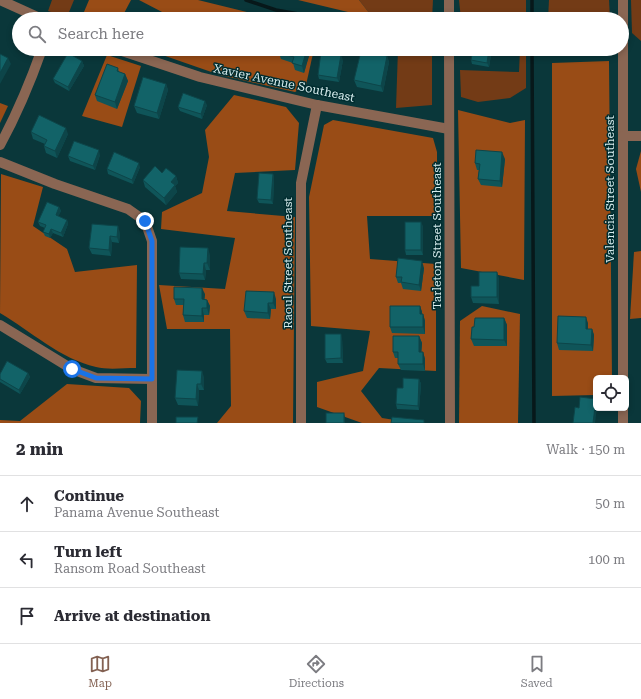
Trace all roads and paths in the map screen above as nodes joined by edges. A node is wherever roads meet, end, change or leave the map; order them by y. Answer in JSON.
{"nodes":[{"id":1,"x":0,"y":0,"type":"edge"},
{"id":2,"x":449,"y":0,"type":"edge"},
{"id":3,"x":622,"y":0,"type":"edge"},
{"id":4,"x":27,"y":12,"type":"edge"},
{"id":5,"x":449,"y":12,"type":"edge"},
{"id":6,"x":622,"y":12,"type":"edge"},
{"id":7,"x":40,"y":56,"type":"edge"},
{"id":8,"x":137,"y":56,"type":"edge"},
{"id":9,"x":449,"y":56,"type":"edge"},
{"id":10,"x":622,"y":56,"type":"edge"},
{"id":11,"x":317,"y":105,"type":"junction"},
{"id":12,"x":449,"y":129,"type":"junction"},
{"id":13,"x":623,"y":136,"type":"junction"},
{"id":14,"x":641,"y":136,"type":"edge"},
{"id":15,"x":0,"y":146,"type":"edge"},
{"id":16,"x":0,"y":162,"type":"edge"},
{"id":17,"x":0,"y":325,"type":"edge"},
{"id":18,"x":623,"y":375,"type":"edge"},
{"id":19,"x":152,"y":379,"type":"junction"},
{"id":20,"x":623,"y":411,"type":"edge"},
{"id":21,"x":152,"y":423,"type":"edge"},
{"id":22,"x":301,"y":423,"type":"edge"},
{"id":23,"x":450,"y":423,"type":"edge"},
{"id":24,"x":623,"y":423,"type":"edge"}],
"edges":[{"from":1,"to":4,"type":"street"},
{"from":2,"to":5,"type":"street"},
{"from":3,"to":6,"type":"street","name":"Valencia Street Southeast"},
{"from":7,"to":15,"type":"street"},
{"from":8,"to":11,"type":"street","name":"Xavier Avenue Southeast"},
{"from":9,"to":12,"type":"street","name":"Tarleton Street Southeast"},
{"from":10,"to":13,"type":"street","name":"Valencia Street Southeast"},
{"from":11,"to":12,"type":"street","name":"Xavier Avenue Southeast"},
{"from":11,"to":22,"type":"street","name":"Raoul Street Southeast"},
{"from":12,"to":23,"type":"street","name":"Tarleton Street Southeast"},
{"from":13,"to":14,"type":"street"},
{"from":13,"to":18,"type":"street","name":"Valencia Street Southeast"},
{"from":16,"to":19,"type":"street"},
{"from":17,"to":19,"type":"street"},
{"from":19,"to":21,"type":"street"},
{"from":20,"to":24,"type":"street"}]}
